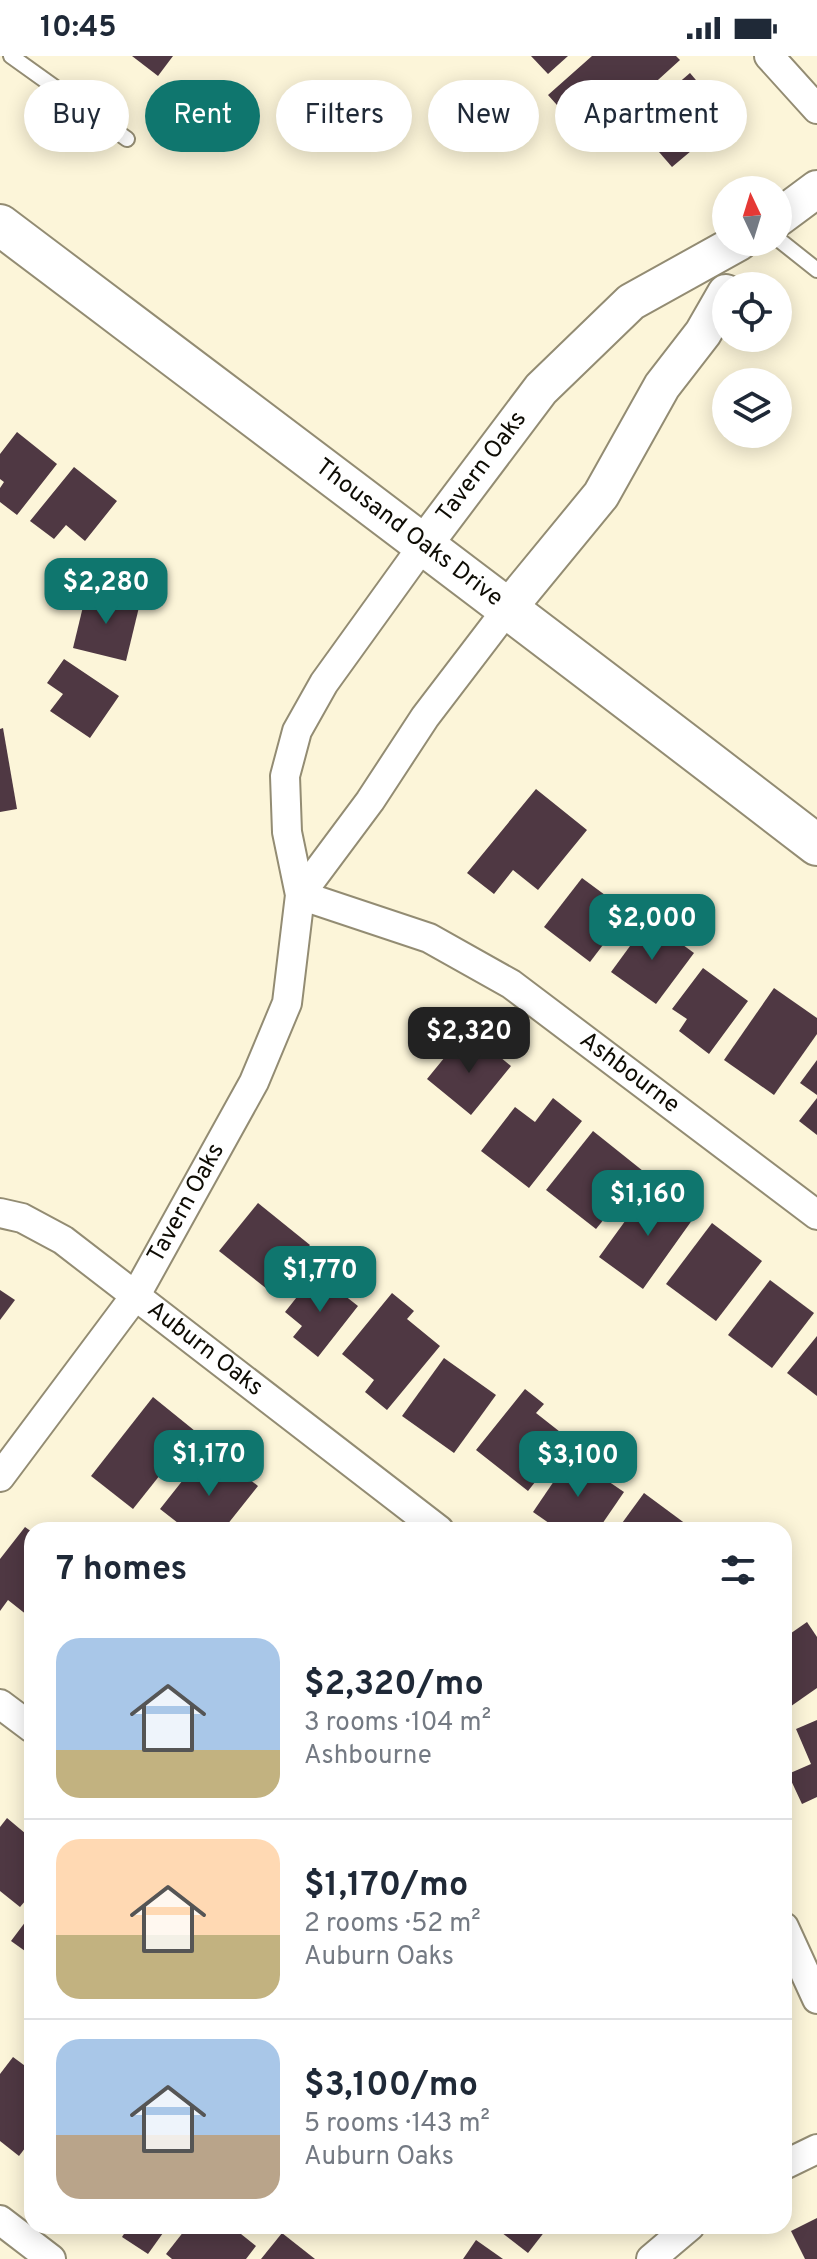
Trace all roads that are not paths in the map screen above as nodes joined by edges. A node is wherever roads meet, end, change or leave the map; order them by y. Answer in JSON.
{"nodes":[{"id":1,"x":11,"y":56,"type":"edge"},
{"id":2,"x":769,"y":56,"type":"edge"},
{"id":3,"x":45,"y":80,"type":"edge"},
{"id":4,"x":817,"y":109,"type":"edge"},
{"id":5,"x":817,"y":189,"type":"edge"},
{"id":6,"x":792,"y":208,"type":"edge"},
{"id":7,"x":0,"y":225,"type":"edge"},
{"id":8,"x":792,"y":250,"type":"edge"},
{"id":9,"x":714,"y":256,"type":"edge"},
{"id":10,"x":817,"y":270,"type":"edge"},
{"id":11,"x":712,"y":317,"type":"edge"},
{"id":12,"x":422,"y":547,"type":"junction"},
{"id":13,"x":509,"y":607,"type":"junction"},
{"id":14,"x":817,"y":845,"type":"edge"},
{"id":15,"x":300,"y":895,"type":"junction"},
{"id":16,"x":0,"y":1213,"type":"edge"},
{"id":17,"x":817,"y":1215,"type":"edge"},
{"id":18,"x":136,"y":1295,"type":"junction"},
{"id":19,"x":0,"y":1477,"type":"edge"},
{"id":20,"x":429,"y":1522,"type":"edge"},
{"id":21,"x":0,"y":1704,"type":"edge"},
{"id":22,"x":24,"y":1722,"type":"edge"},
{"id":23,"x":792,"y":1944,"type":"edge"},
{"id":24,"x":817,"y":1999,"type":"edge"},
{"id":25,"x":817,"y":2149,"type":"edge"},
{"id":26,"x":792,"y":2161,"type":"edge"},
{"id":27,"x":0,"y":2220,"type":"edge"},
{"id":28,"x":681,"y":2234,"type":"edge"},
{"id":29,"x":51,"y":2259,"type":"edge"},
{"id":30,"x":651,"y":2259,"type":"edge"}],
"edges":[{"from":1,"to":3,"type":"lane"},
{"from":2,"to":4,"type":"street"},
{"from":5,"to":6,"type":"street"},
{"from":7,"to":12,"type":"main road","name":"Thousand Oaks Drive"},
{"from":8,"to":10,"type":"lane"},
{"from":9,"to":12,"type":"street","name":"Tavern Oaks"},
{"from":11,"to":13,"type":"street","name":"Tavern Oaks"},
{"from":12,"to":13,"type":"main road","name":"Thousand Oaks Drive"},
{"from":12,"to":15,"type":"street","name":"Tavern Oaks"},
{"from":13,"to":14,"type":"main road","name":"Thousand Oaks Drive"},
{"from":13,"to":15,"type":"street","name":"Tavern Oaks"},
{"from":15,"to":17,"type":"street","name":"Ashbourne"},
{"from":15,"to":18,"type":"street","name":"Tavern Oaks"},
{"from":16,"to":18,"type":"street","name":"Auburn Oaks"},
{"from":18,"to":19,"type":"street","name":"Tavern Oaks"},
{"from":18,"to":20,"type":"street","name":"Auburn Oaks"},
{"from":21,"to":22,"type":"street"},
{"from":23,"to":24,"type":"street"},
{"from":25,"to":26,"type":"street"},
{"from":27,"to":29,"type":"street"},
{"from":28,"to":30,"type":"street"}]}
